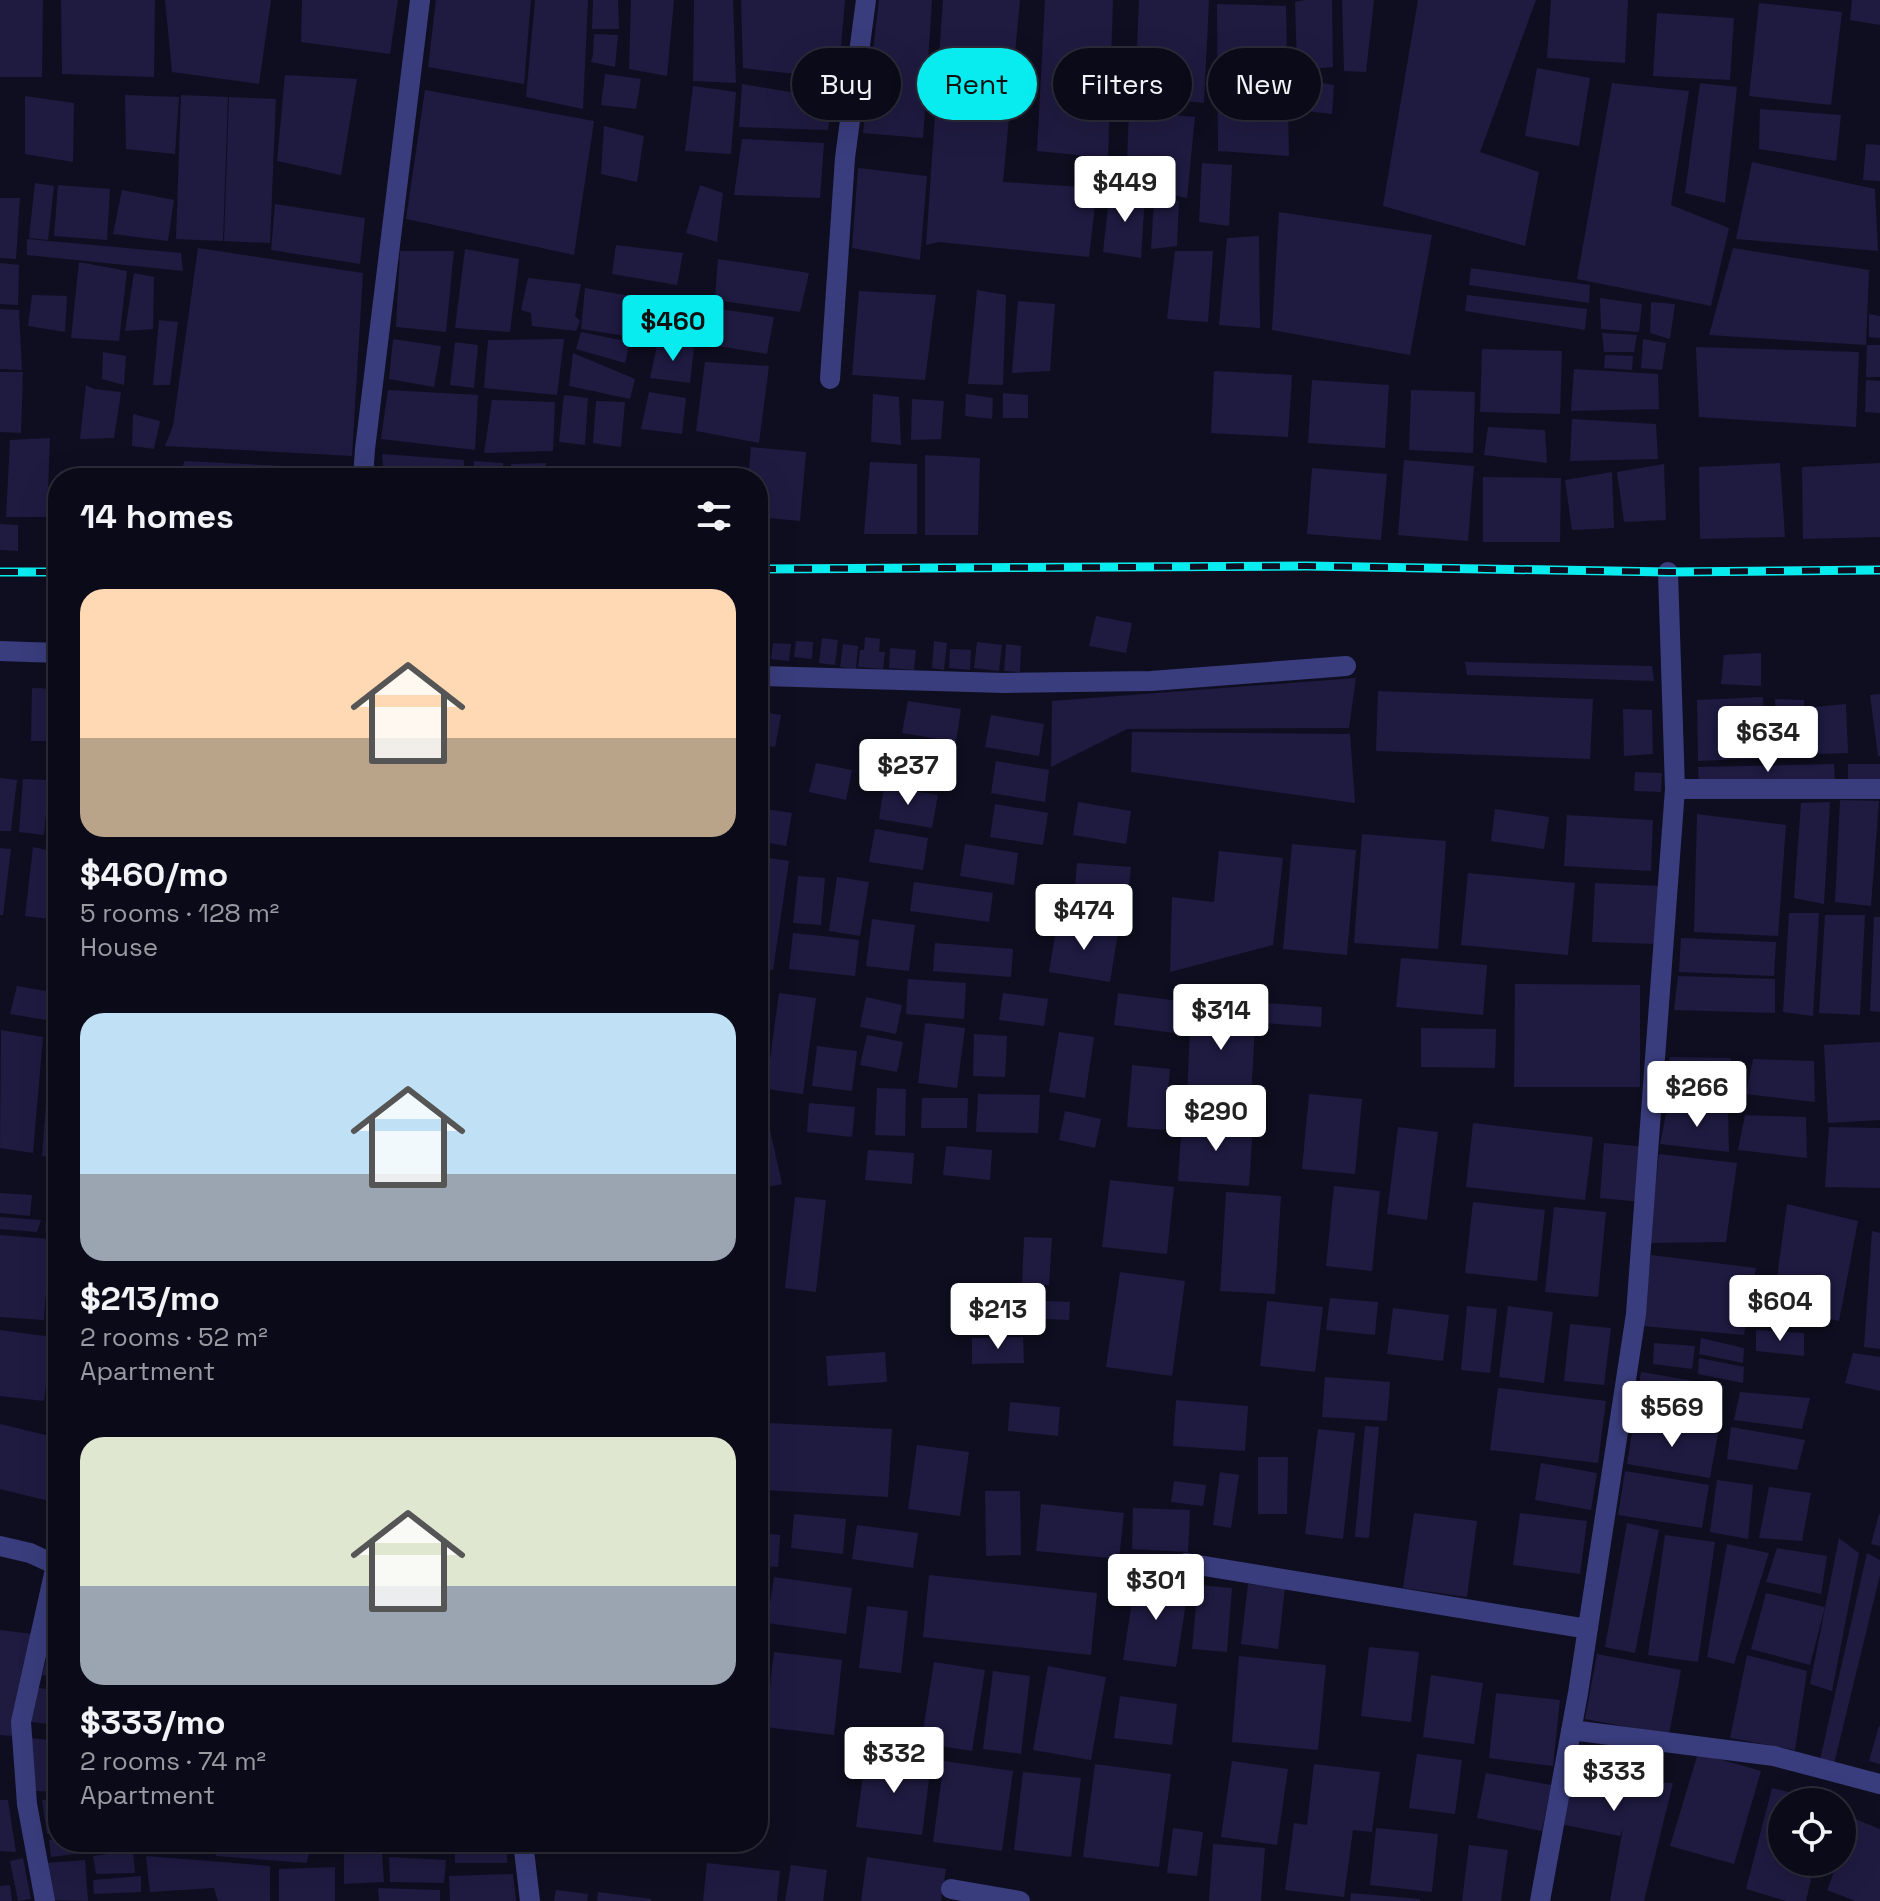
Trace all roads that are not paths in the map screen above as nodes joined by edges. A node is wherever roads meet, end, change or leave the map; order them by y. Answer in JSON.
{"nodes":[{"id":1,"x":420,"y":0,"type":"edge"},
{"id":2,"x":866,"y":0,"type":"edge"},
{"id":3,"x":830,"y":379,"type":"dead end"},
{"id":4,"x":364,"y":468,"type":"edge"},
{"id":5,"x":1668,"y":572,"type":"dead end"},
{"id":6,"x":0,"y":651,"type":"edge"},
{"id":7,"x":48,"y":653,"type":"edge"},
{"id":8,"x":1346,"y":666,"type":"dead end"},
{"id":9,"x":768,"y":676,"type":"edge"},
{"id":10,"x":1675,"y":789,"type":"junction"},
{"id":11,"x":1880,"y":789,"type":"edge"},
{"id":12,"x":0,"y":1546,"type":"edge"},
{"id":13,"x":48,"y":1558,"type":"edge"},
{"id":14,"x":1186,"y":1563,"type":"dead end"},
{"id":15,"x":48,"y":1600,"type":"edge"},
{"id":16,"x":1588,"y":1629,"type":"junction"},
{"id":17,"x":1571,"y":1730,"type":"junction"},
{"id":18,"x":1880,"y":1784,"type":"edge"},
{"id":19,"x":524,"y":1852,"type":"edge"},
{"id":20,"x":951,"y":1889,"type":"dead end"},
{"id":21,"x":45,"y":1901,"type":"edge"},
{"id":22,"x":530,"y":1901,"type":"edge"},
{"id":23,"x":1020,"y":1901,"type":"edge"},
{"id":24,"x":1540,"y":1901,"type":"edge"}],
"edges":[{"from":1,"to":4,"type":"street"},
{"from":2,"to":3,"type":"street"},
{"from":5,"to":10,"type":"street"},
{"from":6,"to":7,"type":"street"},
{"from":8,"to":9,"type":"street"},
{"from":10,"to":11,"type":"street"},
{"from":10,"to":16,"type":"street"},
{"from":12,"to":13,"type":"street"},
{"from":14,"to":16,"type":"street"},
{"from":15,"to":21,"type":"street"},
{"from":16,"to":17,"type":"street"},
{"from":17,"to":18,"type":"street"},
{"from":17,"to":24,"type":"street"},
{"from":19,"to":22,"type":"street"},
{"from":20,"to":23,"type":"street"}]}
